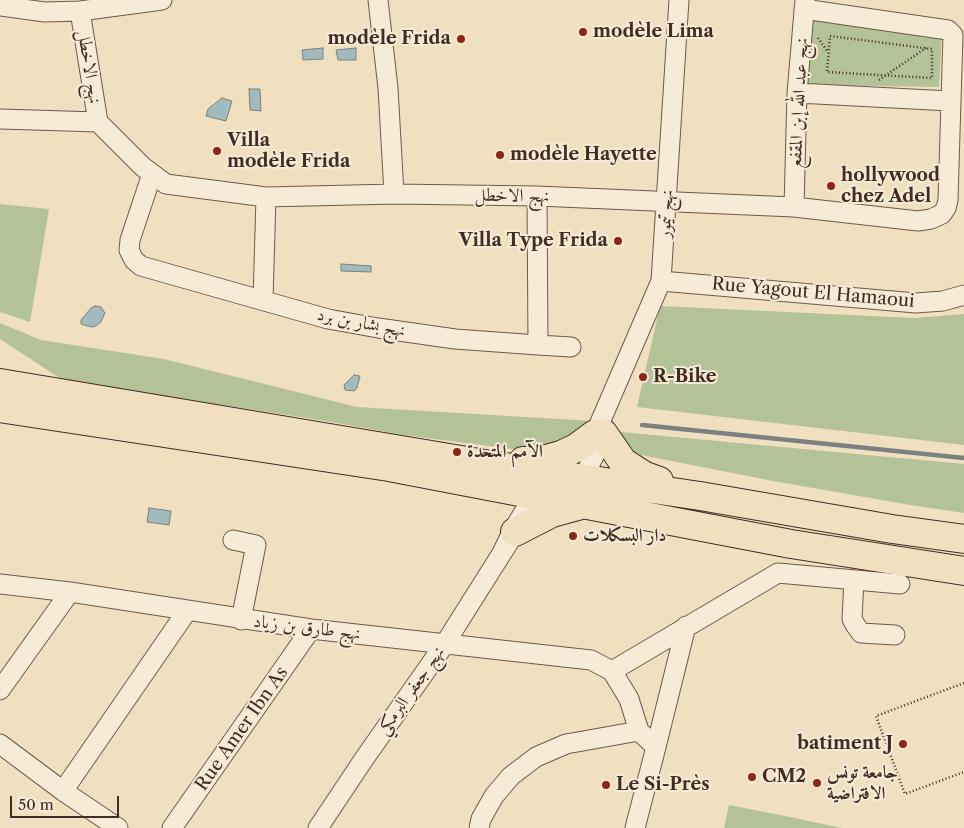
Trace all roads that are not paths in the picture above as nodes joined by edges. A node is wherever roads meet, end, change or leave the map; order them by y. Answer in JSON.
{"nodes":[{"id":1,"x":378,"y":0,"type":"edge"},
{"id":2,"x":679,"y":0,"type":"edge"},
{"id":3,"x":151,"y":1,"type":"edge"},
{"id":4,"x":805,"y":5,"type":"edge"},
{"id":5,"x":0,"y":6,"type":"edge"},
{"id":6,"x":80,"y":11,"type":"junction"},
{"id":7,"x":798,"y":93,"type":"junction"},
{"id":8,"x":950,"y":101,"type":"junction"},
{"id":9,"x":0,"y":119,"type":"edge"},
{"id":10,"x":98,"y":122,"type":"junction"},
{"id":11,"x":152,"y":174,"type":"junction"},
{"id":12,"x":394,"y":194,"type":"junction"},
{"id":13,"x":537,"y":196,"type":"junction"},
{"id":14,"x":266,"y":197,"type":"junction"},
{"id":15,"x":667,"y":202,"type":"junction"},
{"id":16,"x":794,"y":207,"type":"junction"},
{"id":17,"x":661,"y":281,"type":"junction"},
{"id":18,"x":964,"y":295,"type":"edge"},
{"id":19,"x":263,"y":300,"type":"junction"},
{"id":20,"x":538,"y":344,"type":"junction"},
{"id":21,"x":571,"y":347,"type":"dead end"},
{"id":22,"x":0,"y":383,"type":"edge"},
{"id":23,"x":0,"y":408,"type":"edge"},
{"id":24,"x":600,"y":428,"type":"junction"},
{"id":25,"x":389,"y":467,"type":"junction"},
{"id":26,"x":479,"y":474,"type":"junction"},
{"id":27,"x":563,"y":490,"type":"junction"},
{"id":28,"x":700,"y":496,"type":"junction"},
{"id":29,"x":762,"y":507,"type":"junction"},
{"id":30,"x":510,"y":538,"type":"junction"},
{"id":31,"x":964,"y":539,"type":"edge"},
{"id":32,"x":233,"y":540,"type":"dead end"},
{"id":33,"x":964,"y":571,"type":"edge"},
{"id":34,"x":854,"y":580,"type":"junction"},
{"id":35,"x":0,"y":584,"type":"edge"},
{"id":36,"x":900,"y":584,"type":"dead end"},
{"id":37,"x":70,"y":592,"type":"junction"},
{"id":38,"x":187,"y":611,"type":"junction"},
{"id":39,"x":241,"y":620,"type":"junction"},
{"id":40,"x":686,"y":626,"type":"junction"},
{"id":41,"x":311,"y":629,"type":"junction"},
{"id":42,"x":895,"y":635,"type":"dead end"},
{"id":43,"x":444,"y":645,"type":"junction"},
{"id":44,"x":612,"y":671,"type":"junction"},
{"id":45,"x":0,"y":690,"type":"edge"},
{"id":46,"x":639,"y":731,"type":"junction"},
{"id":47,"x":0,"y":744,"type":"edge"},
{"id":48,"x":656,"y":747,"type":"junction"},
{"id":49,"x":64,"y":791,"type":"junction"},
{"id":50,"x":112,"y":826,"type":"edge"},
{"id":51,"x":172,"y":828,"type":"edge"},
{"id":52,"x":318,"y":828,"type":"edge"},
{"id":53,"x":479,"y":828,"type":"edge"},
{"id":54,"x":635,"y":828,"type":"edge"}],
"edges":[{"from":1,"to":12,"type":"street"},
{"from":2,"to":15,"type":"street","name":"نهج تيمور"},
{"from":3,"to":6,"type":"street"},
{"from":4,"to":7,"type":"street","name":"نهج عبد الله إبن المقفع"},
{"from":4,"to":8,"type":"street"},
{"from":5,"to":6,"type":"street"},
{"from":6,"to":10,"type":"street","name":"نهج الاخطل"},
{"from":7,"to":8,"type":"street"},
{"from":7,"to":16,"type":"street","name":"نهج عبد الله إبن المقفع"},
{"from":8,"to":16,"type":"street","name":"نهج الاخطل"},
{"from":9,"to":10,"type":"street","name":"نهج الاخطل"},
{"from":10,"to":11,"type":"street","name":"نهج الاخطل"},
{"from":11,"to":14,"type":"street","name":"نهج الاخطل"},
{"from":11,"to":19,"type":"street","name":"نهج بشار بن برد"},
{"from":12,"to":13,"type":"street","name":"نهج الاخطل"},
{"from":12,"to":14,"type":"street","name":"نهج الاخطل"},
{"from":13,"to":15,"type":"street","name":"نهج الاخطل"},
{"from":13,"to":20,"type":"street"},
{"from":14,"to":19,"type":"street"},
{"from":15,"to":16,"type":"street","name":"نهج الاخطل"},
{"from":15,"to":17,"type":"street","name":"نهج تيمور"},
{"from":17,"to":18,"type":"street","name":"Rue Yagout El Hamaoui"},
{"from":17,"to":24,"type":"street","name":"نهج تيمور"},
{"from":19,"to":20,"type":"street","name":"نهج بشار بن برد"},
{"from":20,"to":21,"type":"street","name":"نهج بشار بن برد"},
{"from":22,"to":26,"type":"highway"},
{"from":23,"to":25,"type":"highway"},
{"from":24,"to":26,"type":"highway"},
{"from":24,"to":27,"type":"street","name":"نهج تيمور"},
{"from":24,"to":28,"type":"highway"},
{"from":25,"to":26,"type":"highway"},
{"from":25,"to":27,"type":"highway"},
{"from":26,"to":27,"type":"highway"},
{"from":26,"to":30,"type":"highway"},
{"from":27,"to":28,"type":"highway"},
{"from":27,"to":29,"type":"highway"},
{"from":27,"to":30,"type":"highway"},
{"from":27,"to":30,"type":"street","name":"نهج جعفر البرمكي"},
{"from":27,"to":33,"type":"highway"},
{"from":28,"to":29,"type":"highway"},
{"from":29,"to":31,"type":"highway"},
{"from":30,"to":43,"type":"street","name":"نهج جعفر البرمكي"},
{"from":32,"to":39,"type":"street"},
{"from":34,"to":36,"type":"street"},
{"from":34,"to":40,"type":"street"},
{"from":34,"to":42,"type":"street"},
{"from":35,"to":37,"type":"street","name":"نهج طارق بن زياد"},
{"from":37,"to":38,"type":"street","name":"نهج طارق بن زياد"},
{"from":37,"to":45,"type":"street"},
{"from":38,"to":39,"type":"street","name":"نهج طارق بن زياد"},
{"from":38,"to":49,"type":"street"},
{"from":39,"to":41,"type":"street","name":"نهج طارق بن زياد"},
{"from":40,"to":44,"type":"street"},
{"from":40,"to":48,"type":"street"},
{"from":41,"to":43,"type":"street","name":"نهج طارق بن زياد"},
{"from":41,"to":51,"type":"street","name":"Rue Amer Ibn As"},
{"from":43,"to":44,"type":"street","name":"نهج طارق بن زياد"},
{"from":43,"to":52,"type":"street","name":"نهج جعفر البرمكي"},
{"from":44,"to":46,"type":"street"},
{"from":46,"to":48,"type":"street"},
{"from":46,"to":53,"type":"street"},
{"from":47,"to":49,"type":"street"},
{"from":48,"to":54,"type":"street"},
{"from":49,"to":50,"type":"street"}]}
